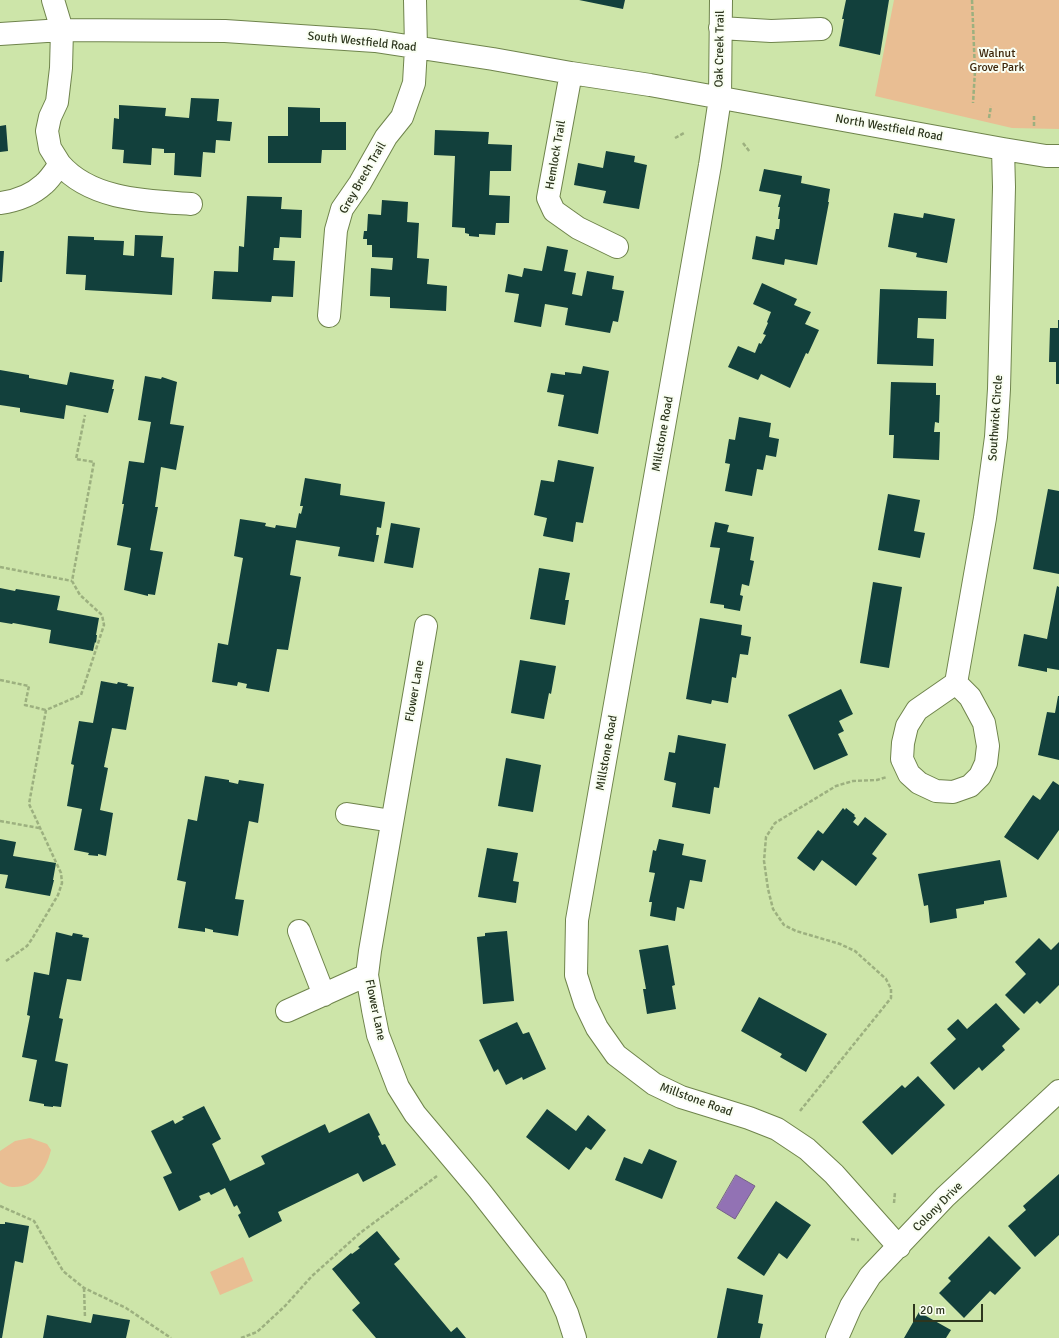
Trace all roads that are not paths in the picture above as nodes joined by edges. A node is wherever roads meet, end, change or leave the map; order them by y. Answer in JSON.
{"nodes":[{"id":1,"x":52,"y":0,"type":"edge"},
{"id":2,"x":415,"y":0,"type":"edge"},
{"id":3,"x":721,"y":0,"type":"edge"},
{"id":4,"x":720,"y":28,"type":"junction"},
{"id":5,"x":821,"y":29,"type":"dead end"},
{"id":6,"x":62,"y":30,"type":"junction"},
{"id":7,"x":0,"y":34,"type":"edge"},
{"id":8,"x":416,"y":48,"type":"junction"},
{"id":9,"x":571,"y":73,"type":"junction"},
{"id":10,"x":720,"y":98,"type":"junction"},
{"id":11,"x":1003,"y":149,"type":"junction"},
{"id":12,"x":1059,"y":156,"type":"edge"},
{"id":13,"x":60,"y":164,"type":"junction"},
{"id":14,"x":0,"y":203,"type":"edge"},
{"id":15,"x":191,"y":204,"type":"dead end"},
{"id":16,"x":617,"y":247,"type":"dead end"},
{"id":17,"x":329,"y":316,"type":"dead end"},
{"id":18,"x":426,"y":626,"type":"dead end"},
{"id":19,"x":956,"y":683,"type":"junction"},
{"id":20,"x":347,"y":814,"type":"dead end"},
{"id":21,"x":392,"y":821,"type":"junction"},
{"id":22,"x":299,"y":931,"type":"dead end"},
{"id":23,"x":367,"y":975,"type":"junction"},
{"id":24,"x":324,"y":994,"type":"junction"},
{"id":25,"x":287,"y":1011,"type":"dead end"},
{"id":26,"x":1059,"y":1091,"type":"edge"},
{"id":27,"x":899,"y":1247,"type":"junction"},
{"id":28,"x":575,"y":1338,"type":"edge"},
{"id":29,"x":837,"y":1338,"type":"edge"}],
"edges":[{"from":1,"to":6,"type":"street"},
{"from":2,"to":8,"type":"street"},
{"from":3,"to":4,"type":"street","name":"Oak Creek Trail"},
{"from":4,"to":5,"type":"street"},
{"from":4,"to":10,"type":"street","name":"Oak Creek Trail"},
{"from":6,"to":7,"type":"street","name":"South Westfield Road"},
{"from":6,"to":8,"type":"street","name":"South Westfield Road"},
{"from":6,"to":13,"type":"street"},
{"from":8,"to":9,"type":"street","name":"South Westfield Road"},
{"from":8,"to":17,"type":"street","name":"Grey Brech Trail"},
{"from":9,"to":10,"type":"street","name":"South Westfield Road"},
{"from":9,"to":16,"type":"street","name":"Hemlock Trail"},
{"from":10,"to":11,"type":"street","name":"North Westfield Road"},
{"from":10,"to":27,"type":"street","name":"Millstone Road"},
{"from":11,"to":12,"type":"street","name":"North Westfield Road"},
{"from":11,"to":19,"type":"street","name":"Southwick Circle"},
{"from":13,"to":14,"type":"street"},
{"from":13,"to":15,"type":"street"},
{"from":18,"to":21,"type":"street","name":"Flower Lane"},
{"from":19,"to":19,"type":"street"},
{"from":20,"to":21,"type":"street"},
{"from":21,"to":23,"type":"street","name":"Flower Lane"},
{"from":22,"to":24,"type":"street"},
{"from":23,"to":24,"type":"street"},
{"from":23,"to":28,"type":"street","name":"Flower Lane"},
{"from":24,"to":25,"type":"street"},
{"from":26,"to":27,"type":"street","name":"Colony Drive"},
{"from":27,"to":29,"type":"street","name":"Colony Drive"}]}
